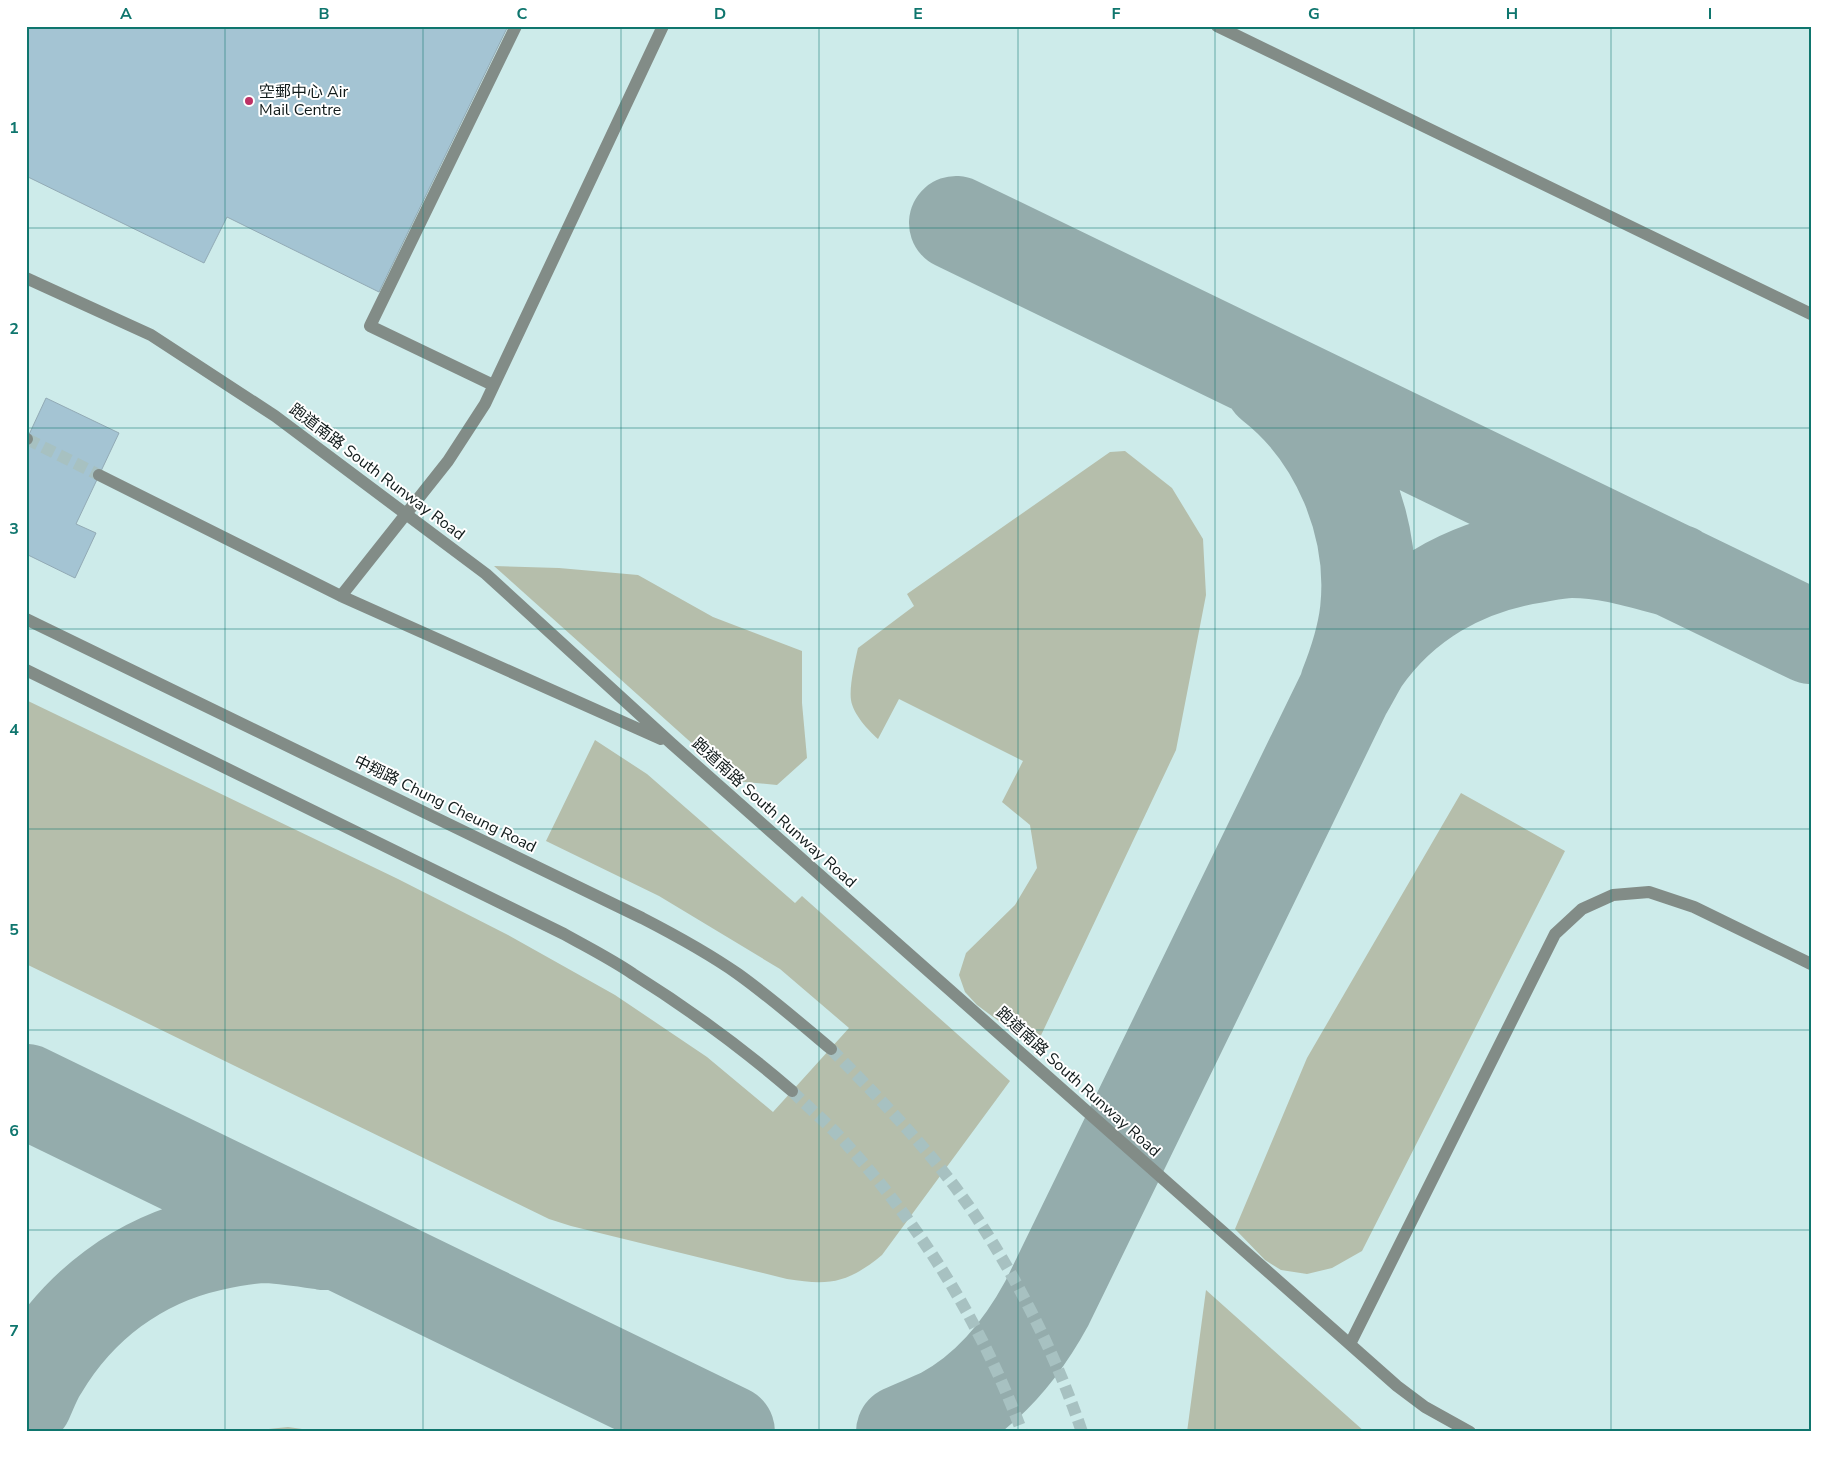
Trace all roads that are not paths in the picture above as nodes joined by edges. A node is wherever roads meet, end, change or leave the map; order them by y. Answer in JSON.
{"nodes":[{"id":1,"x":516,"y":26,"type":"edge"},
{"id":2,"x":663,"y":26,"type":"edge"},
{"id":3,"x":1217,"y":26,"type":"edge"},
{"id":4,"x":27,"y":278,"type":"edge"},
{"id":5,"x":1811,"y":314,"type":"edge"},
{"id":6,"x":493,"y":385,"type":"junction"},
{"id":7,"x":99,"y":475,"type":"tunnel mouth"},
{"id":8,"x":406,"y":515,"type":"junction"},
{"id":9,"x":341,"y":596,"type":"junction"},
{"id":10,"x":26,"y":619,"type":"edge"},
{"id":11,"x":26,"y":670,"type":"edge"},
{"id":12,"x":672,"y":744,"type":"junction"},
{"id":13,"x":1811,"y":964,"type":"edge"},
{"id":14,"x":830,"y":1049,"type":"tunnel mouth"},
{"id":15,"x":792,"y":1091,"type":"tunnel mouth"},
{"id":16,"x":1350,"y":1344,"type":"junction"},
{"id":17,"x":1470,"y":1432,"type":"edge"}],
"edges":[{"from":1,"to":6,"type":"lane"},
{"from":2,"to":6,"type":"lane"},
{"from":3,"to":5,"type":"lane"},
{"from":4,"to":8,"type":"lane","name":"跑道南路 South Runway Road"},
{"from":6,"to":8,"type":"lane"},
{"from":7,"to":9,"type":"lane","name":"跑道南路 South Runway Road"},
{"from":8,"to":9,"type":"lane"},
{"from":8,"to":12,"type":"lane","name":"跑道南路 South Runway Road"},
{"from":9,"to":12,"type":"lane","name":"跑道南路 South Runway Road"},
{"from":10,"to":14,"type":"lane","name":"中翔路 Chung Cheung Road"},
{"from":11,"to":15,"type":"lane"},
{"from":12,"to":16,"type":"lane","name":"跑道南路 South Runway Road"},
{"from":13,"to":16,"type":"lane"},
{"from":16,"to":17,"type":"lane","name":"跑道南路 South Runway Road"}]}
